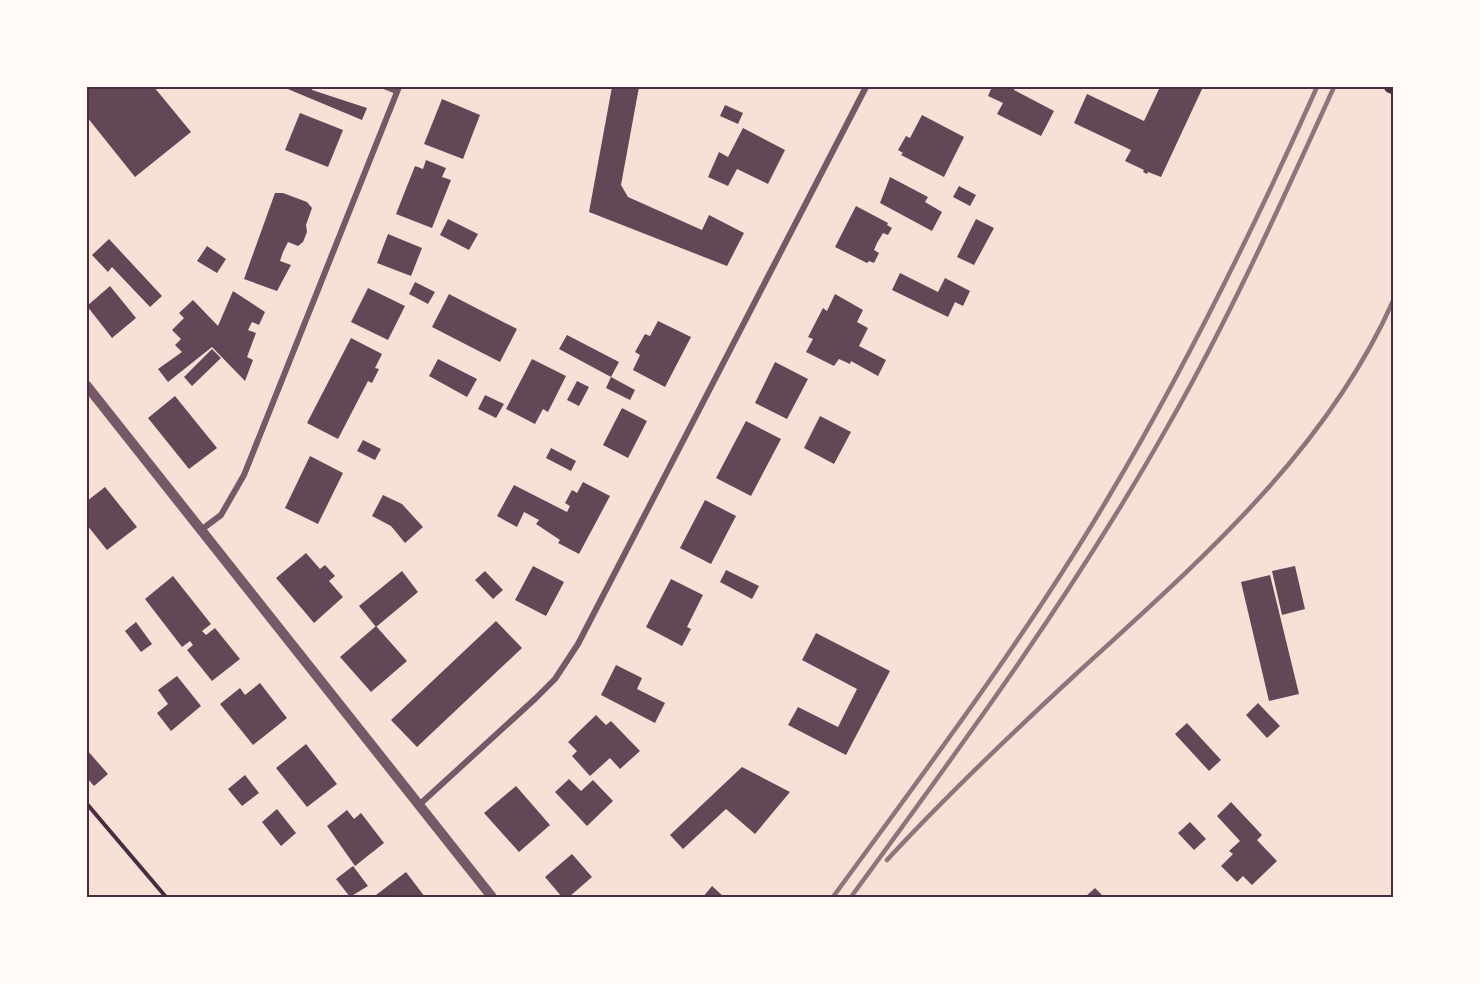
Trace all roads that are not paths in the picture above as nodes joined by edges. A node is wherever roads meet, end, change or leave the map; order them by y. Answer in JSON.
{"nodes":[{"id":1,"x":384,"y":87,"type":"edge"},
{"id":2,"x":866,"y":87,"type":"edge"},
{"id":3,"x":398,"y":90,"type":"edge"},
{"id":4,"x":87,"y":386,"type":"edge"},
{"id":5,"x":201,"y":530,"type":"junction"},
{"id":6,"x":419,"y":805,"type":"junction"},
{"id":7,"x":492,"y":897,"type":"edge"}],
"edges":[{"from":1,"to":3,"type":"lane"},
{"from":2,"to":6,"type":"street"},
{"from":3,"to":5,"type":"street"},
{"from":4,"to":5,"type":"street"},
{"from":5,"to":6,"type":"street"},
{"from":6,"to":7,"type":"street"}]}
